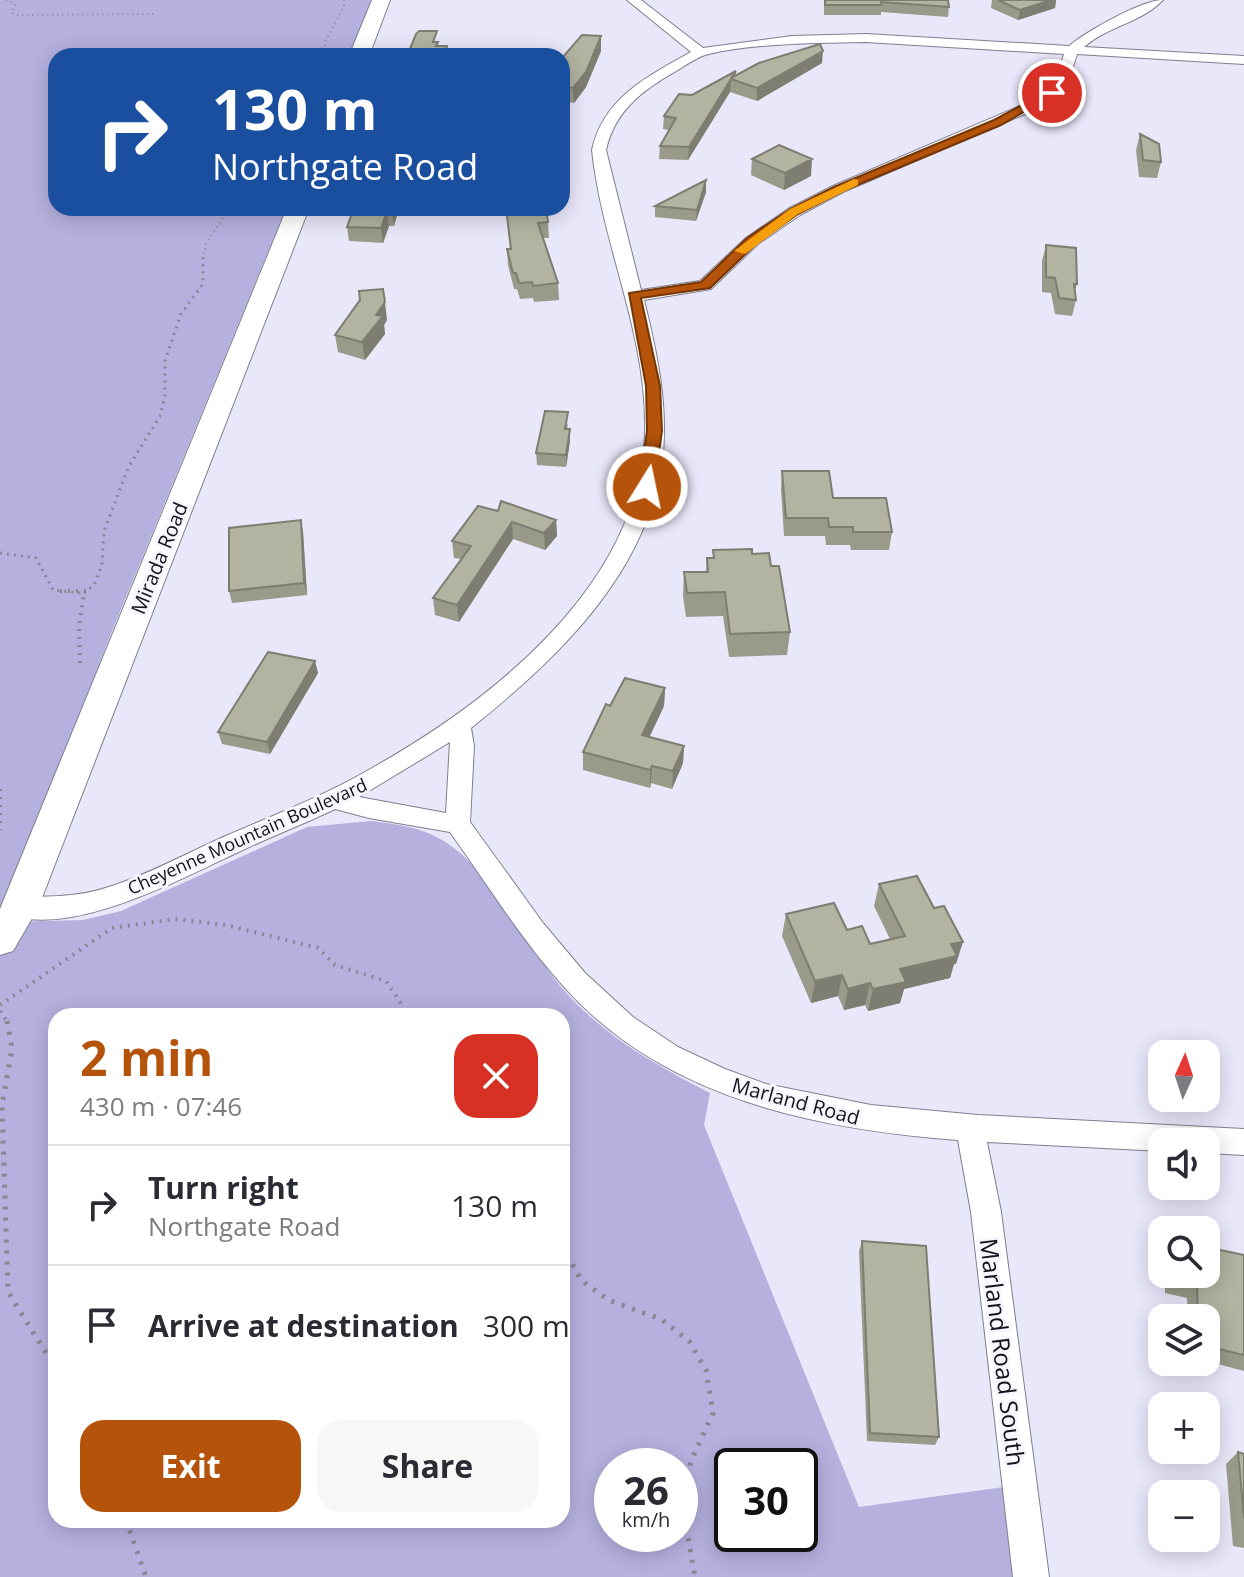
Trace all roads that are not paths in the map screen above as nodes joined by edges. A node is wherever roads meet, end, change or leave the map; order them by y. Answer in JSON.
{"nodes":[{"id":1,"x":381,"y":0,"type":"edge"},
{"id":2,"x":633,"y":0,"type":"edge"},
{"id":3,"x":1157,"y":0,"type":"edge"},
{"id":4,"x":362,"y":48,"type":"edge"},
{"id":5,"x":1071,"y":51,"type":"junction"},
{"id":6,"x":700,"y":52,"type":"junction"},
{"id":7,"x":1244,"y":60,"type":"edge"},
{"id":8,"x":295,"y":216,"type":"edge"},
{"id":9,"x":634,"y":296,"type":"junction"},
{"id":10,"x":459,"y":723,"type":"junction"},
{"id":11,"x":334,"y":799,"type":"junction"},
{"id":12,"x":458,"y":824,"type":"junction"},
{"id":13,"x":20,"y":908,"type":"junction"},
{"id":14,"x":0,"y":940,"type":"edge"},
{"id":15,"x":970,"y":1128,"type":"junction"},
{"id":16,"x":1244,"y":1142,"type":"edge"},
{"id":17,"x":1031,"y":1577,"type":"edge"}],
"edges":[{"from":1,"to":4,"type":"street"},
{"from":2,"to":6,"type":"street"},
{"from":3,"to":5,"type":"street"},
{"from":5,"to":6,"type":"street","name":"Cheyenne Mountain Boulevard"},
{"from":5,"to":7,"type":"street","name":"Cheyenne Mountain Boulevard"},
{"from":5,"to":9,"type":"street"},
{"from":6,"to":9,"type":"street","name":"Cheyenne Mountain Boulevard"},
{"from":8,"to":13,"type":"street","name":"Mirada Road"},
{"from":9,"to":10,"type":"street","name":"Cheyenne Mountain Boulevard"},
{"from":10,"to":11,"type":"street","name":"Cheyenne Mountain Boulevard"},
{"from":10,"to":12,"type":"street"},
{"from":11,"to":12,"type":"street"},
{"from":11,"to":13,"type":"street","name":"Cheyenne Mountain Boulevard"},
{"from":12,"to":15,"type":"street","name":"Marland Road"},
{"from":13,"to":14,"type":"street","name":"Mirada Road"},
{"from":15,"to":16,"type":"street","name":"Marland Road"},
{"from":15,"to":17,"type":"street","name":"Marland Road South"}]}
